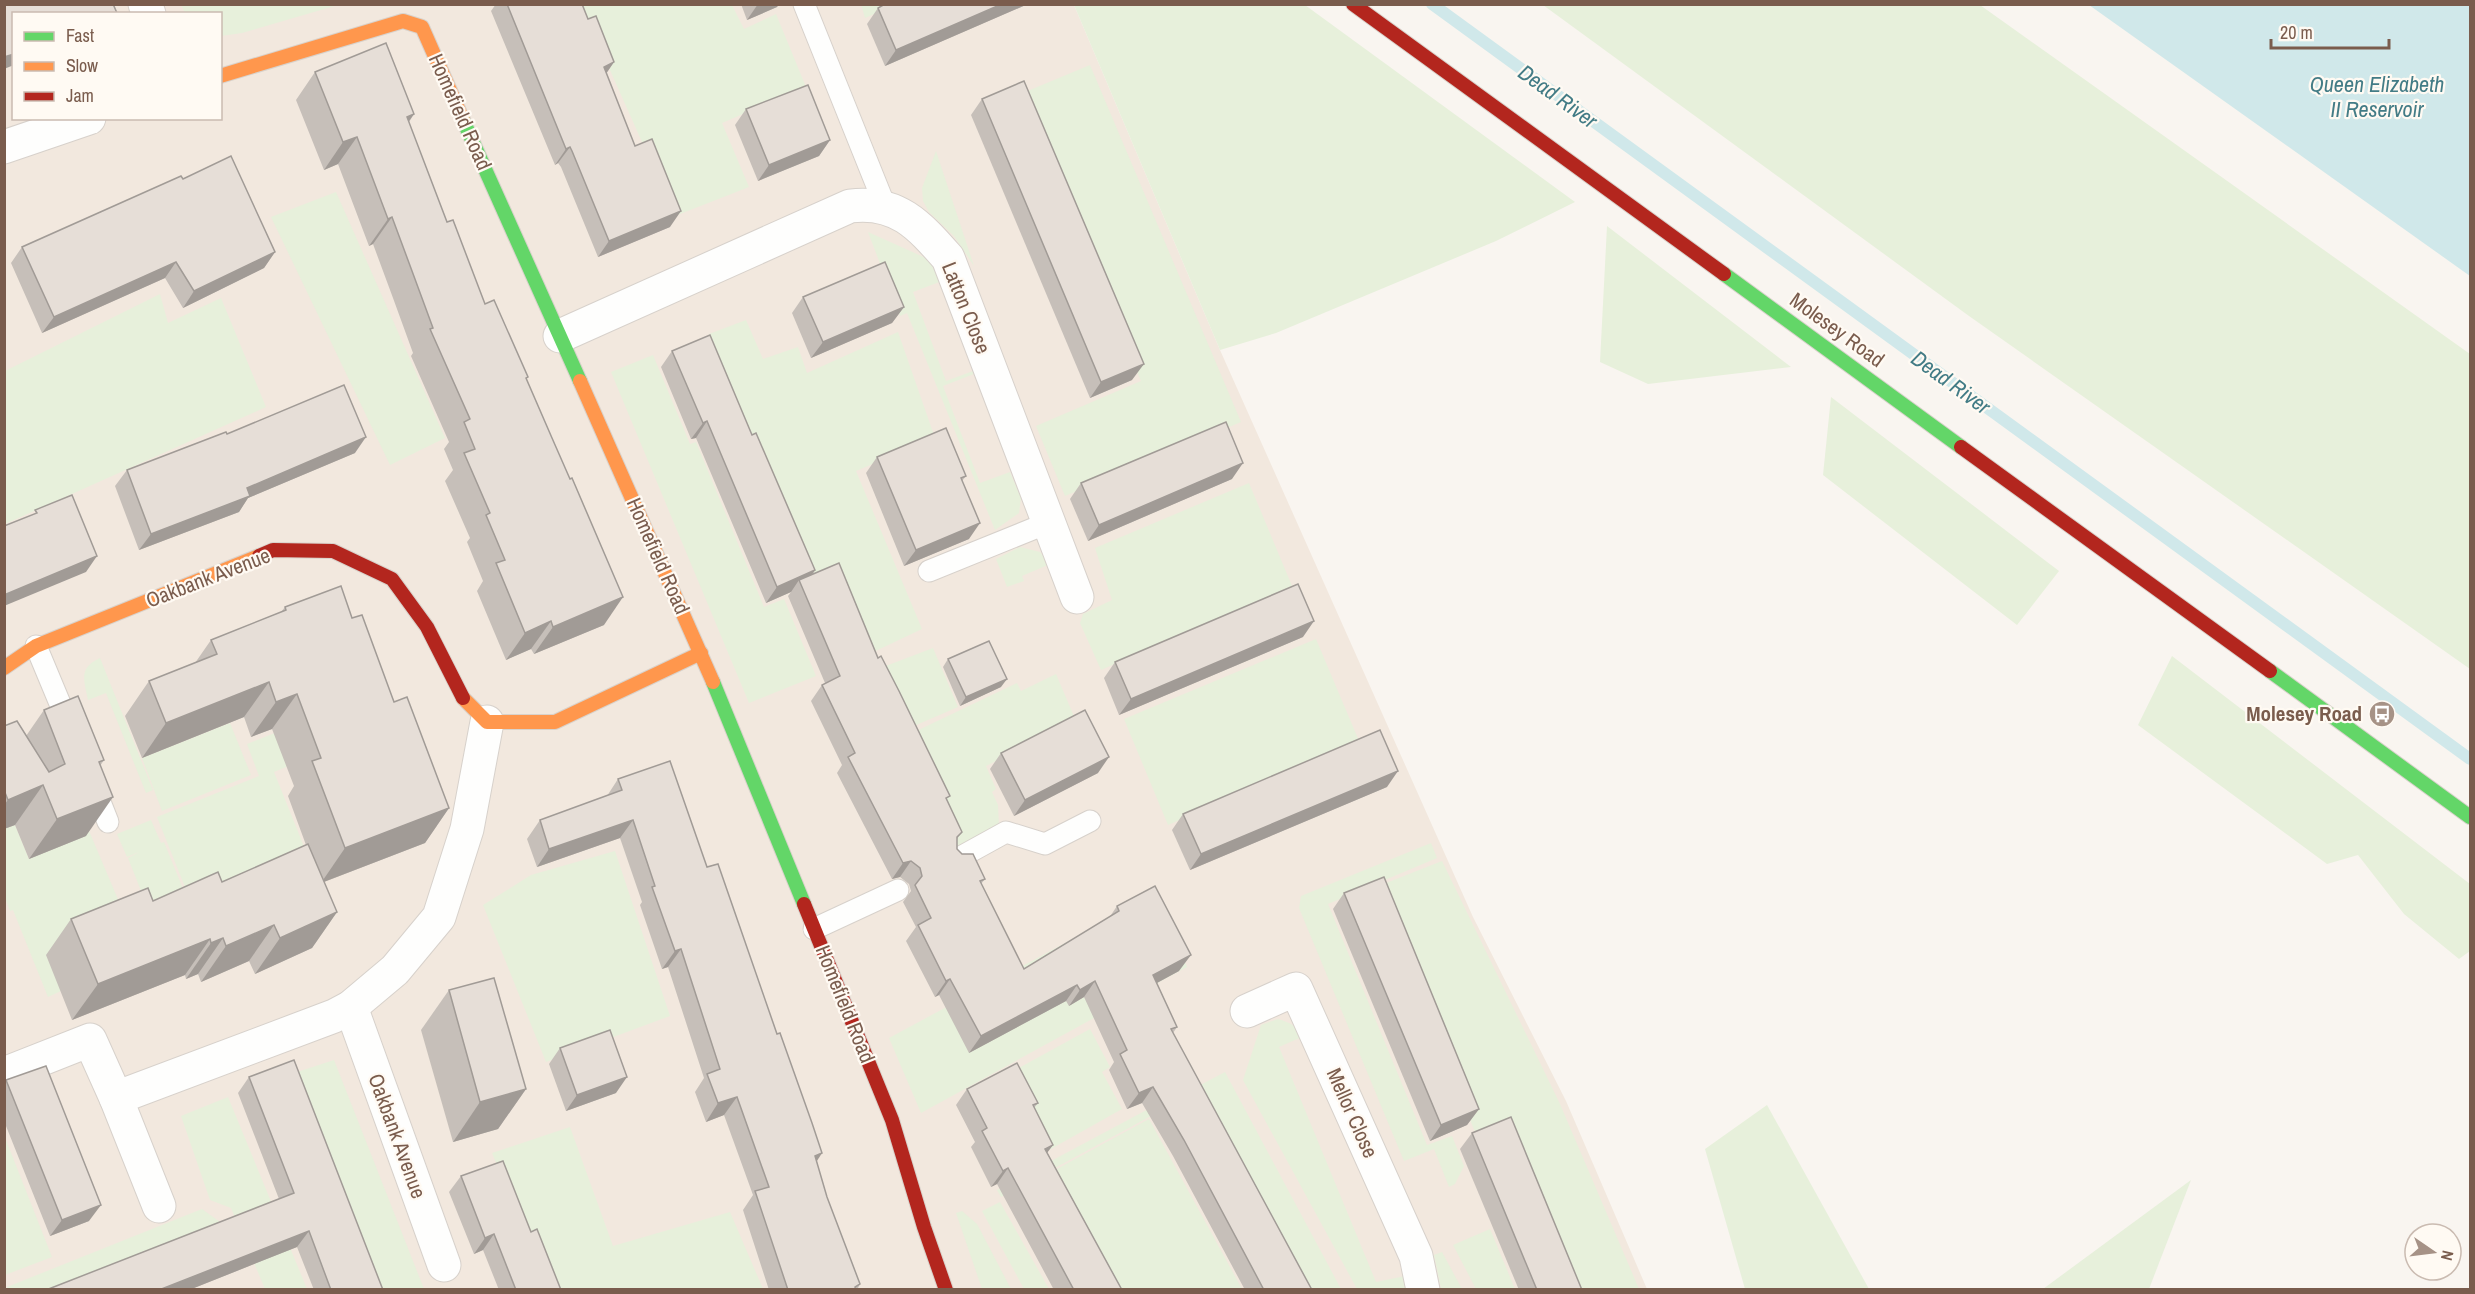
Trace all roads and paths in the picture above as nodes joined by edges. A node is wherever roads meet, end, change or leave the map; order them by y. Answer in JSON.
{"nodes":[{"id":1,"x":804,"y":4,"type":"edge"},
{"id":2,"x":1353,"y":4,"type":"edge"},
{"id":3,"x":222,"y":75,"type":"edge"},
{"id":4,"x":83,"y":120,"type":"edge"},
{"id":5,"x":4,"y":147,"type":"edge"},
{"id":6,"x":885,"y":206,"type":"junction"},
{"id":7,"x":560,"y":336,"type":"junction"},
{"id":8,"x":1050,"y":522,"type":"junction"},
{"id":9,"x":929,"y":571,"type":"dead end"},
{"id":10,"x":1077,"y":597,"type":"dead end"},
{"id":11,"x":36,"y":646,"type":"junction"},
{"id":12,"x":701,"y":653,"type":"junction"},
{"id":13,"x":4,"y":668,"type":"edge"},
{"id":14,"x":487,"y":722,"type":"junction"},
{"id":15,"x":77,"y":745,"type":"edge"},
{"id":16,"x":86,"y":767,"type":"edge"},
{"id":17,"x":2470,"y":817,"type":"edge"},
{"id":18,"x":1090,"y":821,"type":"dead end"},
{"id":19,"x":108,"y":822,"type":"edge"},
{"id":20,"x":957,"y":859,"type":"edge"},
{"id":21,"x":897,"y":890,"type":"dead end"},
{"id":22,"x":814,"y":929,"type":"junction"},
{"id":23,"x":351,"y":1007,"type":"junction"},
{"id":24,"x":1246,"y":1011,"type":"dead end"},
{"id":25,"x":4,"y":1074,"type":"edge"},
{"id":26,"x":117,"y":1098,"type":"junction"},
{"id":27,"x":159,"y":1206,"type":"dead end"},
{"id":28,"x":444,"y":1265,"type":"dead end"},
{"id":29,"x":946,"y":1290,"type":"edge"},
{"id":30,"x":1423,"y":1290,"type":"edge"}],
"edges":[{"from":1,"to":6,"type":"lane"},
{"from":2,"to":17,"type":"street","name":"Molesey Road"},
{"from":3,"to":7,"type":"street","name":"Homefield Road"},
{"from":4,"to":5,"type":"street"},
{"from":6,"to":7,"type":"street"},
{"from":6,"to":8,"type":"street","name":"Latton Close"},
{"from":7,"to":12,"type":"street","name":"Homefield Road"},
{"from":8,"to":9,"type":"lane"},
{"from":8,"to":10,"type":"street","name":"Latton Close"},
{"from":11,"to":13,"type":"street","name":"Oakbank Avenue"},
{"from":11,"to":14,"type":"street","name":"Oakbank Avenue"},
{"from":11,"to":15,"type":"lane"},
{"from":12,"to":14,"type":"street"},
{"from":12,"to":22,"type":"street","name":"Homefield Road"},
{"from":14,"to":23,"type":"street"},
{"from":16,"to":19,"type":"lane"},
{"from":18,"to":20,"type":"lane"},
{"from":21,"to":22,"type":"lane"},
{"from":22,"to":29,"type":"street","name":"Homefield Road"},
{"from":23,"to":26,"type":"street"},
{"from":23,"to":28,"type":"street","name":"Oakbank Avenue"},
{"from":24,"to":30,"type":"street","name":"Mellor Close"},
{"from":25,"to":26,"type":"street"},
{"from":26,"to":27,"type":"street"}]}
